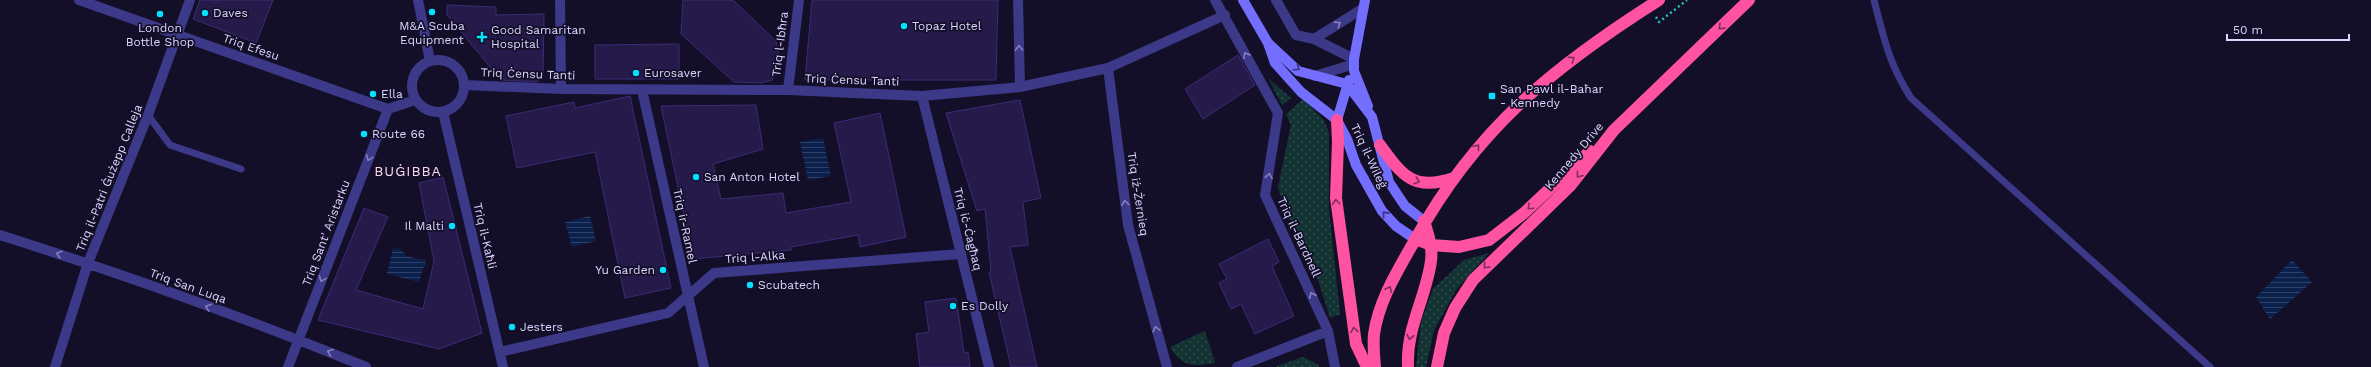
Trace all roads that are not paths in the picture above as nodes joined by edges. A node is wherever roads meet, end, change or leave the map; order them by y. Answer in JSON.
{"nodes":[{"id":1,"x":79,"y":0,"type":"edge"},
{"id":2,"x":190,"y":0,"type":"edge"},
{"id":3,"x":418,"y":0,"type":"edge"},
{"id":4,"x":560,"y":0,"type":"edge"},
{"id":5,"x":799,"y":0,"type":"edge"},
{"id":6,"x":1018,"y":0,"type":"edge"},
{"id":7,"x":1215,"y":0,"type":"edge"},
{"id":8,"x":1243,"y":0,"type":"edge"},
{"id":9,"x":1276,"y":0,"type":"edge"},
{"id":10,"x":1659,"y":0,"type":"edge"},
{"id":11,"x":1749,"y":0,"type":"edge"},
{"id":12,"x":1874,"y":0,"type":"edge"},
{"id":13,"x":1363,"y":4,"type":"edge"},
{"id":14,"x":1224,"y":15,"type":"junction"},
{"id":15,"x":177,"y":36,"type":"junction"},
{"id":16,"x":1314,"y":39,"type":"junction"},
{"id":17,"x":1268,"y":43,"type":"junction"},
{"id":18,"x":430,"y":61,"type":"junction"},
{"id":19,"x":1354,"y":64,"type":"junction"},
{"id":20,"x":1108,"y":68,"type":"junction"},
{"id":21,"x":1315,"y":76,"type":"junction"},
{"id":22,"x":1347,"y":84,"type":"junction"},
{"id":23,"x":464,"y":85,"type":"junction"},
{"id":24,"x":1020,"y":87,"type":"junction"},
{"id":25,"x":561,"y":89,"type":"junction"},
{"id":26,"x":642,"y":90,"type":"junction"},
{"id":27,"x":788,"y":90,"type":"junction"},
{"id":28,"x":922,"y":96,"type":"junction"},
{"id":29,"x":415,"y":100,"type":"junction"},
{"id":30,"x":1641,"y":104,"type":"junction"},
{"id":31,"x":388,"y":108,"type":"junction"},
{"id":32,"x":442,"y":112,"type":"junction"},
{"id":33,"x":148,"y":115,"type":"junction"},
{"id":34,"x":1372,"y":117,"type":"junction"},
{"id":35,"x":1337,"y":120,"type":"junction"},
{"id":36,"x":1380,"y":145,"type":"junction"},
{"id":37,"x":241,"y":169,"type":"dead end"},
{"id":38,"x":1454,"y":178,"type":"junction"},
{"id":39,"x":1424,"y":221,"type":"junction"},
{"id":40,"x":0,"y":235,"type":"edge"},
{"id":41,"x":1416,"y":239,"type":"junction"},
{"id":42,"x":1431,"y":245,"type":"junction"},
{"id":43,"x":960,"y":254,"type":"junction"},
{"id":44,"x":88,"y":263,"type":"junction"},
{"id":45,"x":687,"y":295,"type":"junction"},
{"id":46,"x":1328,"y":331,"type":"junction"},
{"id":47,"x":298,"y":340,"type":"junction"},
{"id":48,"x":500,"y":352,"type":"junction"},
{"id":49,"x":55,"y":367,"type":"edge"},
{"id":50,"x":288,"y":367,"type":"edge"},
{"id":51,"x":366,"y":367,"type":"edge"},
{"id":52,"x":503,"y":367,"type":"edge"},
{"id":53,"x":704,"y":367,"type":"edge"},
{"id":54,"x":989,"y":367,"type":"edge"},
{"id":55,"x":1166,"y":367,"type":"edge"},
{"id":56,"x":1237,"y":367,"type":"edge"},
{"id":57,"x":1335,"y":367,"type":"edge"},
{"id":58,"x":1367,"y":367,"type":"edge"},
{"id":59,"x":1375,"y":367,"type":"edge"},
{"id":60,"x":1408,"y":367,"type":"edge"},
{"id":61,"x":1437,"y":367,"type":"edge"},
{"id":62,"x":2210,"y":367,"type":"edge"}],
"edges":[{"from":1,"to":15,"type":"street","name":"Triq Efesu"},
{"from":2,"to":15,"type":"street","name":"Triq il-Patri Ġużepp Calleja"},
{"from":3,"to":18,"type":"street"},
{"from":4,"to":25,"type":"street"},
{"from":5,"to":27,"type":"street","name":"Triq l-Ibħra"},
{"from":24,"to":6,"type":"street","one_way":true},
{"from":7,"to":14,"type":"street","name":"Triq il-Bardnell"},
{"from":8,"to":17,"type":"street"},
{"from":9,"to":16,"type":"street"},
{"from":38,"to":10,"type":"highway","one_way":true},
{"from":11,"to":30,"type":"highway","name":"Kennedy Drive","one_way":true},
{"from":12,"to":62,"type":"lane"},
{"from":16,"to":13,"type":"street","one_way":true},
{"from":13,"to":19,"type":"street","name":"Triq il-Wileġ"},
{"from":14,"to":20,"type":"street","name":"Triq Ċensu Tanti"},
{"from":46,"to":14,"type":"street","name":"Triq il-Bardnell","one_way":true},
{"from":15,"to":31,"type":"street","name":"Triq Efesu"},
{"from":15,"to":33,"type":"street","name":"Triq il-Patri Ġużepp Calleja"},
{"from":16,"to":19,"type":"street"},
{"from":17,"to":21,"type":"street","one_way":true},
{"from":17,"to":35,"type":"street"},
{"from":18,"to":23,"type":"street"},
{"from":18,"to":29,"type":"street"},
{"from":19,"to":21,"type":"street"},
{"from":19,"to":22,"type":"street","name":"Triq il-Wileġ"},
{"from":19,"to":34,"type":"street","name":"Triq il-Wileġ"},
{"from":20,"to":24,"type":"street","name":"Triq Ċensu Tanti"},
{"from":55,"to":20,"type":"street","name":"Triq iż-Żernieq","one_way":true},
{"from":21,"to":22,"type":"street"},
{"from":22,"to":34,"type":"street"},
{"from":22,"to":35,"type":"street","name":"Triq il-Wileġ"},
{"from":23,"to":25,"type":"street","name":"Triq Ċensu Tanti"},
{"from":23,"to":32,"type":"street"},
{"from":24,"to":28,"type":"street","name":"Triq Ċensu Tanti"},
{"from":25,"to":26,"type":"street","name":"Triq Ċensu Tanti"},
{"from":26,"to":27,"type":"street","name":"Triq Ċensu Tanti"},
{"from":26,"to":45,"type":"street","name":"Triq ir-Ramel"},
{"from":27,"to":28,"type":"street","name":"Triq Ċensu Tanti"},
{"from":28,"to":43,"type":"street","name":"Triq iċ-Ċagħaq"},
{"from":29,"to":31,"type":"street"},
{"from":29,"to":32,"type":"street"},
{"from":30,"to":42,"type":"highway","one_way":true},
{"from":30,"to":61,"type":"highway","name":"Kennedy Drive","one_way":true},
{"from":31,"to":47,"type":"street","name":"Triq Sant' Aristarku","one_way":true},
{"from":32,"to":48,"type":"street","name":"Triq il-Kaħli"},
{"from":33,"to":37,"type":"lane"},
{"from":33,"to":44,"type":"street","name":"Triq il-Patri Ġużepp Calleja"},
{"from":34,"to":36,"type":"street","name":"Triq il-Wileġ"},
{"from":41,"to":35,"type":"street","name":"Triq il-Wileġ","one_way":true},
{"from":58,"to":35,"type":"highway","one_way":true},
{"from":36,"to":38,"type":"highway","one_way":true},
{"from":36,"to":39,"type":"street","name":"Triq il-Wileġ"},
{"from":38,"to":39,"type":"highway"},
{"from":39,"to":41,"type":"highway"},
{"from":39,"to":42,"type":"highway"},
{"from":44,"to":40,"type":"street","name":"Triq San Luqa","one_way":true},
{"from":41,"to":42,"type":"highway"},
{"from":59,"to":41,"type":"highway","one_way":true},
{"from":42,"to":60,"type":"highway","one_way":true},
{"from":43,"to":45,"type":"street","name":"Triq l-Alka"},
{"from":43,"to":54,"type":"street","name":"Triq iċ-Ċagħaq"},
{"from":47,"to":44,"type":"street","name":"Triq San Luqa","one_way":true},
{"from":44,"to":49,"type":"street","name":"Triq il-Patri Ġużepp Calleja"},
{"from":45,"to":48,"type":"street","name":"Triq l-Alka"},
{"from":45,"to":53,"type":"street","name":"Triq ir-Ramel"},
{"from":46,"to":56,"type":"street"},
{"from":46,"to":57,"type":"street","name":"Triq il-Bardnell"},
{"from":47,"to":50,"type":"street","name":"Triq Sant' Aristarku"},
{"from":51,"to":47,"type":"street","name":"Triq San Luqa","one_way":true},
{"from":48,"to":52,"type":"street","name":"Triq il-Kaħli"}]}
